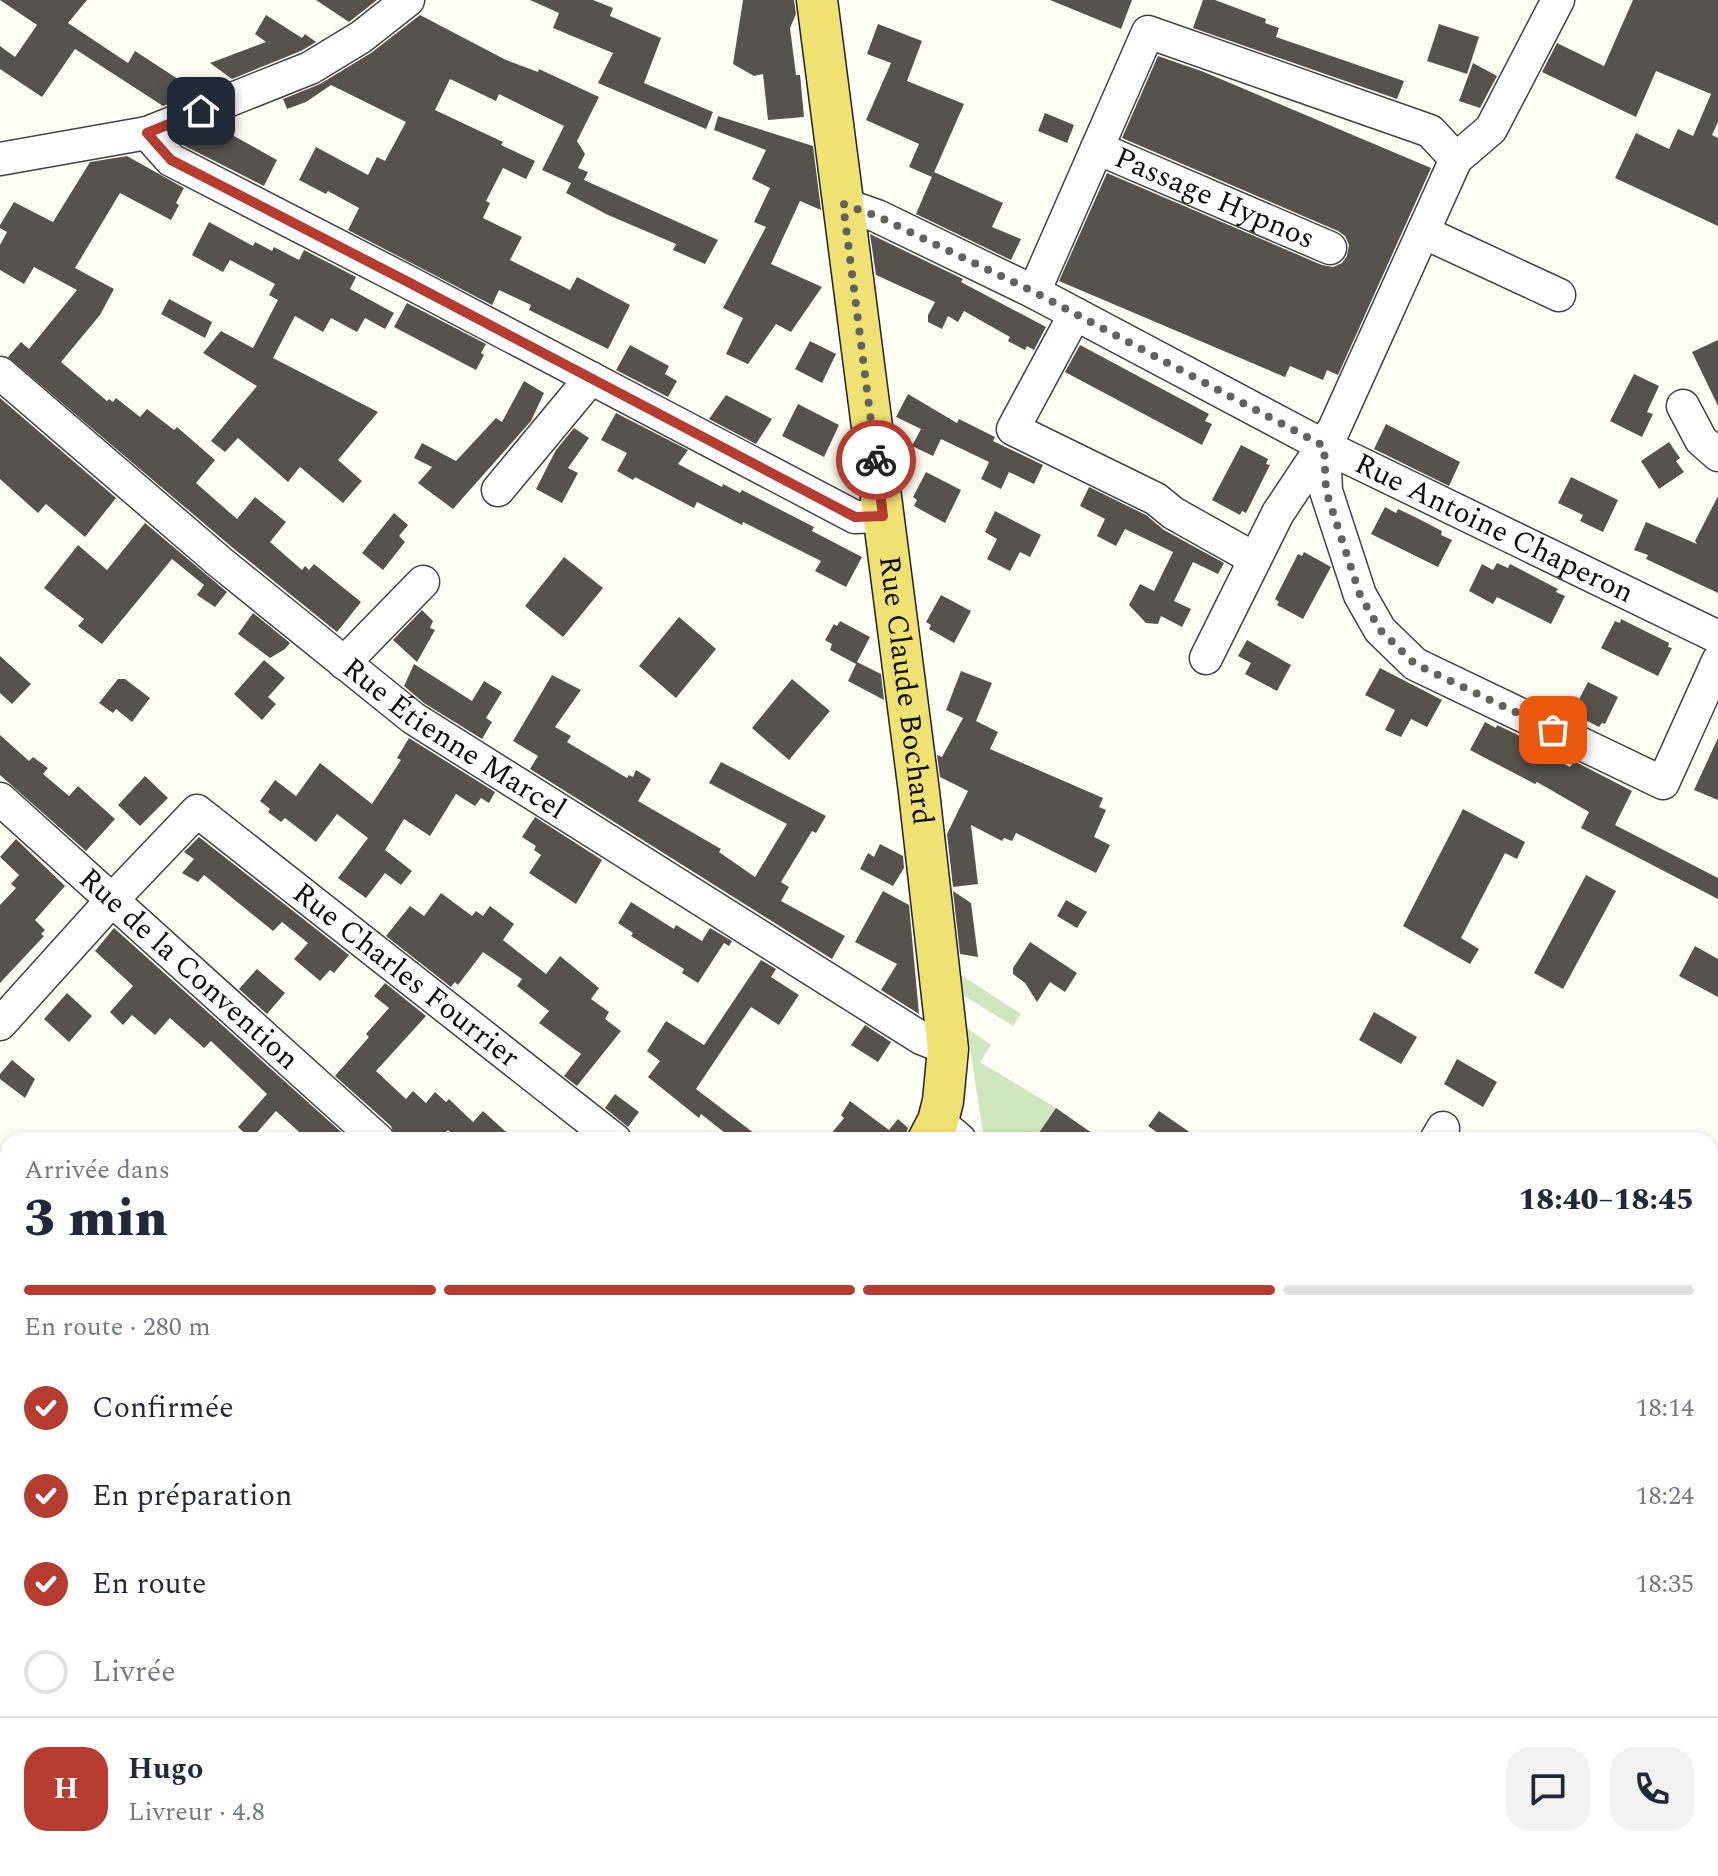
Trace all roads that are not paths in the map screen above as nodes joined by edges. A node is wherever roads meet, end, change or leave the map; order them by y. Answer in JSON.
{"nodes":[{"id":1,"x":408,"y":0,"type":"edge"},
{"id":2,"x":817,"y":0,"type":"edge"},
{"id":3,"x":1558,"y":0,"type":"edge"},
{"id":4,"x":147,"y":133,"type":"junction"},
{"id":5,"x":1097,"y":148,"type":"junction"},
{"id":6,"x":0,"y":159,"type":"edge"},
{"id":7,"x":1456,"y":159,"type":"junction"},
{"id":8,"x":843,"y":204,"type":"junction"},
{"id":9,"x":1423,"y":232,"type":"junction"},
{"id":10,"x":1330,"y":248,"type":"dead end"},
{"id":11,"x":1034,"y":292,"type":"junction"},
{"id":12,"x":1559,"y":295,"type":"dead end"},
{"id":13,"x":1075,"y":314,"type":"junction"},
{"id":14,"x":0,"y":373,"type":"edge"},
{"id":15,"x":591,"y":378,"type":"junction"},
{"id":16,"x":1683,"y":406,"type":"dead end"},
{"id":17,"x":1324,"y":446,"type":"junction"},
{"id":18,"x":1718,"y":455,"type":"edge"},
{"id":19,"x":498,"y":490,"type":"dead end"},
{"id":20,"x":883,"y":516,"type":"junction"},
{"id":21,"x":1255,"y":559,"type":"junction"},
{"id":22,"x":423,"y":582,"type":"dead end"},
{"id":23,"x":1718,"y":637,"type":"edge"},
{"id":24,"x":1206,"y":658,"type":"dead end"},
{"id":25,"x":1718,"y":661,"type":"edge"},
{"id":26,"x":344,"y":663,"type":"junction"},
{"id":27,"x":0,"y":799,"type":"edge"},
{"id":28,"x":112,"y":900,"type":"junction"},
{"id":29,"x":0,"y":1024,"type":"edge"},
{"id":30,"x":948,"y":1049,"type":"junction"},
{"id":31,"x":369,"y":1132,"type":"edge"},
{"id":32,"x":605,"y":1132,"type":"edge"},
{"id":33,"x":942,"y":1132,"type":"edge"}],
"edges":[{"from":1,"to":4,"type":"street"},
{"from":2,"to":8,"type":"main road","name":"Rue Claude Bochard"},
{"from":3,"to":7,"type":"street"},
{"from":4,"to":6,"type":"street"},
{"from":4,"to":15,"type":"street"},
{"from":5,"to":7,"type":"street"},
{"from":5,"to":10,"type":"street","name":"Passage Hypnos"},
{"from":5,"to":11,"type":"street"},
{"from":7,"to":9,"type":"street"},
{"from":8,"to":11,"type":"street","name":"Rue Antoine Chaperon"},
{"from":8,"to":20,"type":"main road","name":"Rue Claude Bochard"},
{"from":9,"to":12,"type":"street"},
{"from":9,"to":17,"type":"street"},
{"from":11,"to":13,"type":"street","name":"Rue Antoine Chaperon"},
{"from":13,"to":17,"type":"street","name":"Rue Antoine Chaperon"},
{"from":13,"to":21,"type":"street"},
{"from":14,"to":26,"type":"street","name":"Rue Étienne Marcel"},
{"from":15,"to":19,"type":"street"},
{"from":15,"to":20,"type":"street"},
{"from":16,"to":18,"type":"street"},
{"from":17,"to":21,"type":"street"},
{"from":17,"to":23,"type":"street","name":"Rue Antoine Chaperon"},
{"from":17,"to":25,"type":"street"},
{"from":20,"to":30,"type":"main road","name":"Rue Claude Bochard"},
{"from":21,"to":24,"type":"street"},
{"from":22,"to":26,"type":"street"},
{"from":26,"to":30,"type":"street","name":"Rue Étienne Marcel"},
{"from":27,"to":28,"type":"street","name":"Rue de la Convention"},
{"from":28,"to":29,"type":"street"},
{"from":28,"to":31,"type":"street","name":"Rue de la Convention"},
{"from":28,"to":32,"type":"street","name":"Rue Charles Fourrier"},
{"from":30,"to":33,"type":"main road","name":"Rue Claude Bochard"}]}
